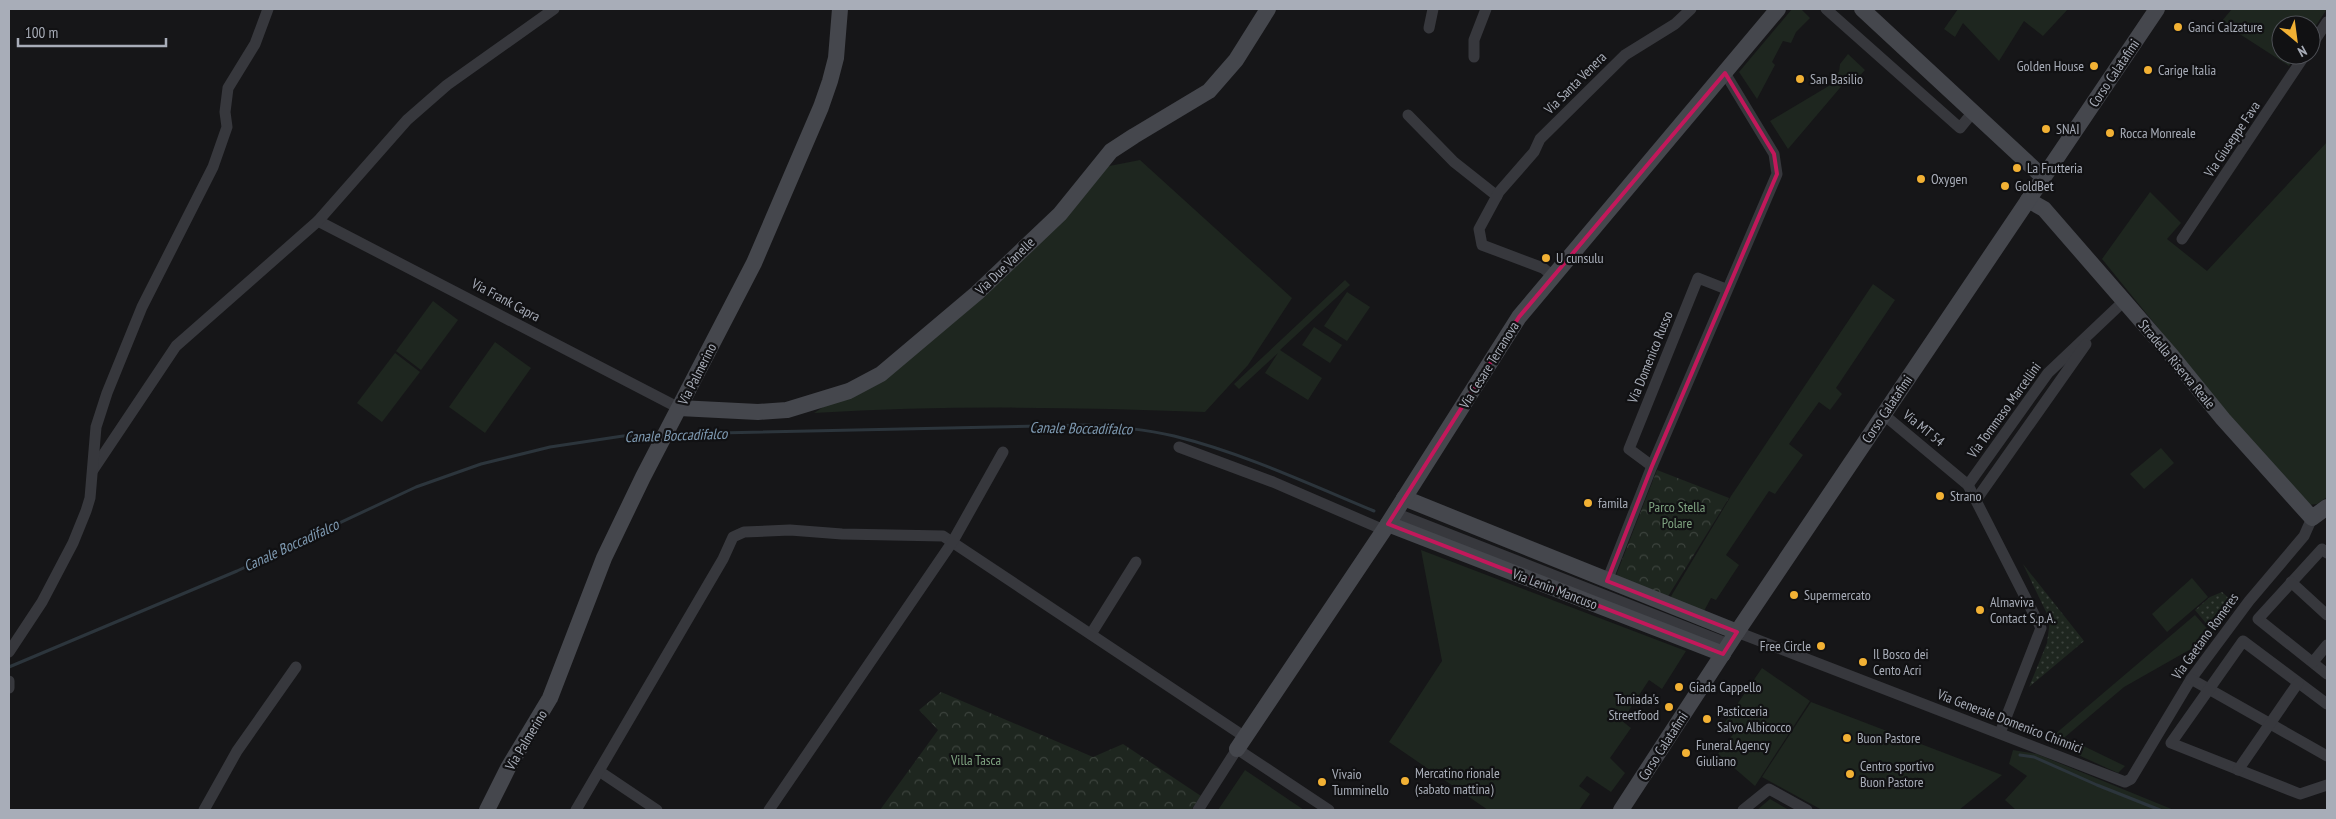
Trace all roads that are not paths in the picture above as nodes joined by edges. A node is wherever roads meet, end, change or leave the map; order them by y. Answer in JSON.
{"nodes":[{"id":1,"x":268,"y":9,"type":"edge"},
{"id":2,"x":554,"y":9,"type":"edge"},
{"id":3,"x":840,"y":9,"type":"edge"},
{"id":4,"x":1268,"y":9,"type":"edge"},
{"id":5,"x":1433,"y":9,"type":"edge"},
{"id":6,"x":1486,"y":9,"type":"edge"},
{"id":7,"x":1691,"y":9,"type":"edge"},
{"id":8,"x":1778,"y":9,"type":"edge"},
{"id":9,"x":1826,"y":9,"type":"edge"},
{"id":10,"x":1862,"y":9,"type":"edge"},
{"id":11,"x":2156,"y":9,"type":"edge"},
{"id":12,"x":1429,"y":28,"type":"dead end"},
{"id":13,"x":1901,"y":46,"type":"junction"},
{"id":14,"x":1474,"y":57,"type":"dead end"},
{"id":15,"x":1886,"y":62,"type":"junction"},
{"id":16,"x":2298,"y":65,"type":"edge"},
{"id":17,"x":1725,"y":73,"type":"junction"},
{"id":18,"x":1973,"y":112,"type":"junction"},
{"id":19,"x":1408,"y":115,"type":"dead end"},
{"id":20,"x":2043,"y":177,"type":"junction"},
{"id":21,"x":1497,"y":196,"type":"junction"},
{"id":22,"x":2028,"y":200,"type":"junction"},
{"id":23,"x":318,"y":221,"type":"junction"},
{"id":24,"x":2182,"y":239,"type":"dead end"},
{"id":25,"x":1553,"y":276,"type":"junction"},
{"id":26,"x":1726,"y":289,"type":"junction"},
{"id":27,"x":2124,"y":301,"type":"junction"},
{"id":28,"x":2100,"y":324,"type":"junction"},
{"id":29,"x":679,"y":408,"type":"junction"},
{"id":30,"x":1883,"y":414,"type":"junction"},
{"id":31,"x":1179,"y":447,"type":"dead end"},
{"id":32,"x":1003,"y":452,"type":"dead end"},
{"id":33,"x":1652,"y":466,"type":"junction"},
{"id":34,"x":94,"y":470,"type":"junction"},
{"id":35,"x":1968,"y":485,"type":"junction"},
{"id":36,"x":1404,"y":498,"type":"junction"},
{"id":37,"x":1976,"y":500,"type":"junction"},
{"id":38,"x":2327,"y":507,"type":"edge"},
{"id":39,"x":2312,"y":518,"type":"junction"},
{"id":40,"x":1389,"y":522,"type":"junction"},
{"id":41,"x":953,"y":541,"type":"junction"},
{"id":42,"x":2327,"y":554,"type":"edge"},
{"id":43,"x":1136,"y":562,"type":"dead end"},
{"id":44,"x":2280,"y":564,"type":"junction"},
{"id":45,"x":2294,"y":579,"type":"junction"},
{"id":46,"x":1608,"y":581,"type":"junction"},
{"id":47,"x":2327,"y":615,"type":"edge"},
{"id":48,"x":1091,"y":634,"type":"junction"},
{"id":49,"x":1730,"y":643,"type":"junction"},
{"id":50,"x":2327,"y":645,"type":"edge"},
{"id":51,"x":9,"y":652,"type":"edge"},
{"id":52,"x":2313,"y":662,"type":"junction"},
{"id":53,"x":296,"y":667,"type":"dead end"},
{"id":54,"x":2327,"y":674,"type":"edge"},
{"id":55,"x":2190,"y":679,"type":"junction"},
{"id":56,"x":9,"y":681,"type":"edge"},
{"id":57,"x":2298,"y":682,"type":"junction"},
{"id":58,"x":9,"y":688,"type":"edge"},
{"id":59,"x":2208,"y":690,"type":"junction"},
{"id":60,"x":2327,"y":704,"type":"edge"},
{"id":61,"x":2270,"y":724,"type":"junction"},
{"id":62,"x":2000,"y":733,"type":"junction"},
{"id":63,"x":1241,"y":743,"type":"junction"},
{"id":64,"x":2327,"y":756,"type":"edge"},
{"id":65,"x":2238,"y":770,"type":"junction"},
{"id":66,"x":599,"y":771,"type":"junction"},
{"id":67,"x":2131,"y":779,"type":"joint"},
{"id":68,"x":2327,"y":785,"type":"edge"},
{"id":69,"x":204,"y":810,"type":"edge"},
{"id":70,"x":487,"y":810,"type":"edge"},
{"id":71,"x":576,"y":810,"type":"edge"},
{"id":72,"x":657,"y":810,"type":"edge"},
{"id":73,"x":769,"y":810,"type":"edge"},
{"id":74,"x":1198,"y":810,"type":"edge"},
{"id":75,"x":1329,"y":810,"type":"edge"},
{"id":76,"x":1621,"y":810,"type":"edge"},
{"id":77,"x":1743,"y":810,"type":"edge"},
{"id":78,"x":1807,"y":810,"type":"edge"}],
"edges":[{"from":1,"to":34,"type":"street"},
{"from":2,"to":23,"type":"street"},
{"from":3,"to":29,"type":"street","name":"Via Palmerino"},
{"from":4,"to":29,"type":"street","name":"Via Due Vanelle"},
{"from":5,"to":12,"type":"street"},
{"from":6,"to":14,"type":"street"},
{"from":7,"to":21,"type":"street","name":"Via Santa Venera"},
{"from":8,"to":17,"type":"street","name":"Via Cesare Terranova"},
{"from":9,"to":15,"type":"street"},
{"from":10,"to":13,"type":"street"},
{"from":11,"to":20,"type":"street","name":"Corso Calatafimi"},
{"from":13,"to":15,"type":"street"},
{"from":13,"to":18,"type":"street"},
{"from":15,"to":18,"type":"street"},
{"from":16,"to":24,"type":"street","name":"Via Giuseppe Fava"},
{"from":17,"to":25,"type":"street","name":"Via Cesare Terranova"},
{"from":17,"to":26,"type":"street"},
{"from":18,"to":20,"type":"street"},
{"from":19,"to":21,"type":"street"},
{"from":20,"to":22,"type":"street","name":"Corso Calatafimi"},
{"from":21,"to":25,"type":"street","name":"Via Santa Venera"},
{"from":22,"to":27,"type":"street","name":"Stradella Riserva Reale"},
{"from":22,"to":30,"type":"street","name":"Corso Calatafimi"},
{"from":23,"to":29,"type":"street","name":"Via Frank Capra"},
{"from":23,"to":34,"type":"street"},
{"from":25,"to":36,"type":"street","name":"Via Cesare Terranova"},
{"from":26,"to":33,"type":"street"},
{"from":26,"to":33,"type":"street","name":"Via Domenico Russo"},
{"from":27,"to":28,"type":"street","name":"Via Tommaso Marcellini"},
{"from":27,"to":39,"type":"street","name":"Stradella Riserva Reale"},
{"from":28,"to":35,"type":"street","name":"Via Tommaso Marcellini"},
{"from":28,"to":37,"type":"street","name":"Via Tommaso Marcellini"},
{"from":29,"to":70,"type":"street","name":"Via Palmerino"},
{"from":30,"to":35,"type":"street","name":"Via MT 54"},
{"from":30,"to":49,"type":"street","name":"Corso Calatafimi"},
{"from":31,"to":40,"type":"street"},
{"from":32,"to":41,"type":"street"},
{"from":33,"to":46,"type":"street"},
{"from":34,"to":51,"type":"street"},
{"from":35,"to":37,"type":"street"},
{"from":36,"to":40,"type":"street","name":"Via Cesare Terranova"},
{"from":36,"to":46,"type":"street","name":"Via Lenin Mancuso"},
{"from":37,"to":62,"type":"street"},
{"from":38,"to":39,"type":"street"},
{"from":39,"to":44,"type":"street","name":"Via Gaetano Romeres"},
{"from":40,"to":49,"type":"street","name":"Via Lenin Mancuso"},
{"from":40,"to":63,"type":"street","name":"Via Cesare Terranova"},
{"from":41,"to":48,"type":"street"},
{"from":41,"to":66,"type":"street"},
{"from":41,"to":73,"type":"street"},
{"from":42,"to":45,"type":"street"},
{"from":43,"to":48,"type":"street"},
{"from":44,"to":45,"type":"street"},
{"from":44,"to":55,"type":"street","name":"Via Gaetano Romeres"},
{"from":45,"to":47,"type":"street"},
{"from":45,"to":52,"type":"street"},
{"from":46,"to":49,"type":"street","name":"Via Lenin Mancuso"},
{"from":48,"to":63,"type":"street"},
{"from":49,"to":62,"type":"street","name":"Via Generale Domenico Chinnici"},
{"from":49,"to":76,"type":"street","name":"Corso Calatafimi"},
{"from":50,"to":52,"type":"street"},
{"from":52,"to":54,"type":"street"},
{"from":53,"to":69,"type":"street"},
{"from":55,"to":59,"type":"street"},
{"from":55,"to":67,"type":"street","name":"Via Gaetano Romeres"},
{"from":56,"to":58,"type":"street"},
{"from":57,"to":59,"type":"street"},
{"from":57,"to":60,"type":"street"},
{"from":57,"to":61,"type":"street"},
{"from":59,"to":61,"type":"street"},
{"from":59,"to":65,"type":"street"},
{"from":61,"to":64,"type":"street"},
{"from":61,"to":65,"type":"street"},
{"from":62,"to":67,"type":"street","name":"Via Generale Domenico Chinnici"},
{"from":63,"to":74,"type":"street"},
{"from":63,"to":75,"type":"street"},
{"from":65,"to":68,"type":"street"},
{"from":66,"to":71,"type":"street"},
{"from":66,"to":72,"type":"street"},
{"from":77,"to":78,"type":"street"}]}
